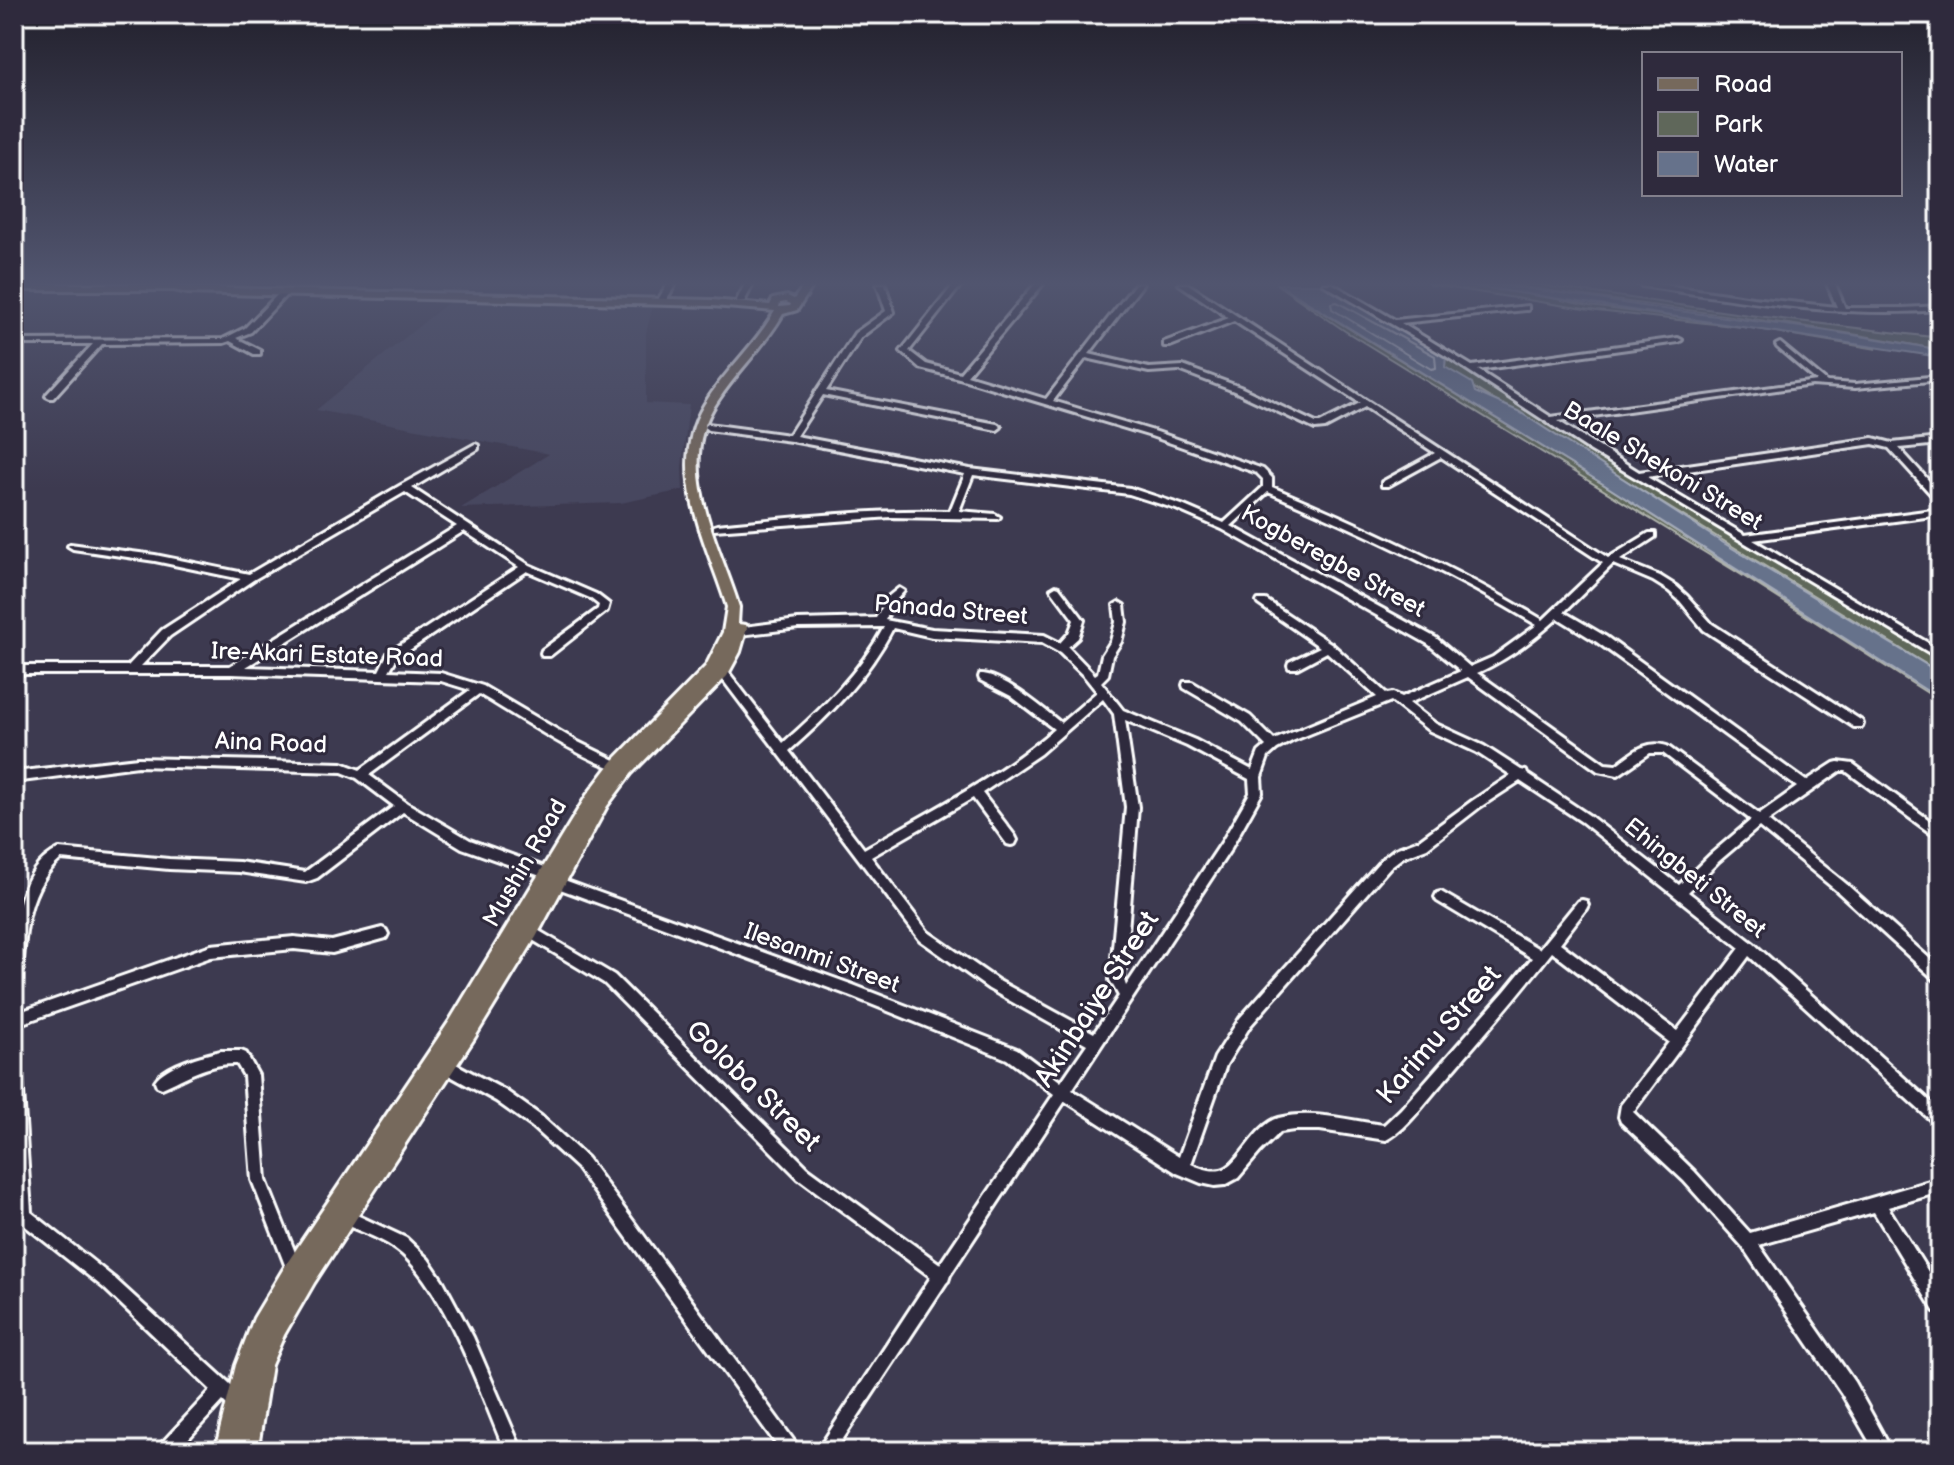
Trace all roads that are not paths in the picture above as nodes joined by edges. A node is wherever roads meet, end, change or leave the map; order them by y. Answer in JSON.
{"nodes":[{"id":1,"x":90,"y":352,"type":"edge"},
{"id":2,"x":752,"y":352,"type":"edge"},
{"id":3,"x":760,"y":352,"type":"edge"},
{"id":4,"x":848,"y":352,"type":"edge"},
{"id":5,"x":907,"y":352,"type":"edge"},
{"id":6,"x":982,"y":352,"type":"edge"},
{"id":7,"x":1086,"y":352,"type":"edge"},
{"id":8,"x":1287,"y":352,"type":"edge"},
{"id":9,"x":1445,"y":352,"type":"edge"},
{"id":10,"x":1587,"y":352,"type":"edge"},
{"id":11,"x":1788,"y":352,"type":"edge"},
{"id":12,"x":1084,"y":355,"type":"junction"},
{"id":13,"x":1472,"y":368,"type":"junction"},
{"id":14,"x":962,"y":376,"type":"junction"},
{"id":15,"x":1940,"y":378,"type":"edge"},
{"id":16,"x":1824,"y":384,"type":"junction"},
{"id":17,"x":819,"y":392,"type":"junction"},
{"id":18,"x":50,"y":396,"type":"dead end"},
{"id":19,"x":1048,"y":401,"type":"junction"},
{"id":20,"x":1365,"y":404,"type":"junction"},
{"id":21,"x":1549,"y":420,"type":"junction"},
{"id":22,"x":708,"y":427,"type":"junction"},
{"id":23,"x":997,"y":427,"type":"dead end"},
{"id":24,"x":791,"y":438,"type":"junction"},
{"id":25,"x":1940,"y":441,"type":"edge"},
{"id":26,"x":1892,"y":446,"type":"junction"},
{"id":27,"x":475,"y":447,"type":"dead end"},
{"id":28,"x":1440,"y":454,"type":"junction"},
{"id":29,"x":970,"y":472,"type":"junction"},
{"id":30,"x":1639,"y":475,"type":"junction"},
{"id":31,"x":1385,"y":484,"type":"dead end"},
{"id":32,"x":404,"y":487,"type":"junction"},
{"id":33,"x":1267,"y":488,"type":"junction"},
{"id":34,"x":1940,"y":499,"type":"edge"},
{"id":35,"x":1940,"y":512,"type":"edge"},
{"id":36,"x":954,"y":513,"type":"junction"},
{"id":37,"x":995,"y":517,"type":"dead end"},
{"id":38,"x":463,"y":527,"type":"junction"},
{"id":39,"x":1225,"y":527,"type":"junction"},
{"id":40,"x":717,"y":528,"type":"junction"},
{"id":41,"x":1652,"y":535,"type":"dead end"},
{"id":42,"x":1742,"y":538,"type":"junction"},
{"id":43,"x":73,"y":546,"type":"dead end"},
{"id":44,"x":1611,"y":562,"type":"junction"},
{"id":45,"x":526,"y":567,"type":"junction"},
{"id":46,"x":250,"y":578,"type":"junction"},
{"id":47,"x":1056,"y":589,"type":"dead end"},
{"id":48,"x":899,"y":591,"type":"dead end"},
{"id":49,"x":1262,"y":602,"type":"dead end"},
{"id":50,"x":1119,"y":605,"type":"dead end"},
{"id":51,"x":1558,"y":613,"type":"junction"},
{"id":52,"x":884,"y":623,"type":"junction"},
{"id":53,"x":1544,"y":625,"type":"junction"},
{"id":54,"x":740,"y":631,"type":"junction"},
{"id":55,"x":1328,"y":647,"type":"junction"},
{"id":56,"x":1061,"y":648,"type":"junction"},
{"id":57,"x":546,"y":653,"type":"dead end"},
{"id":58,"x":1940,"y":655,"type":"edge"},
{"id":59,"x":1293,"y":665,"type":"dead end"},
{"id":60,"x":14,"y":670,"type":"edge"},
{"id":61,"x":231,"y":670,"type":"junction"},
{"id":62,"x":130,"y":671,"type":"junction"},
{"id":63,"x":722,"y":672,"type":"junction"},
{"id":64,"x":383,"y":673,"type":"junction"},
{"id":65,"x":1471,"y":674,"type":"junction"},
{"id":66,"x":984,"y":677,"type":"dead end"},
{"id":67,"x":1095,"y":680,"type":"junction"},
{"id":68,"x":1188,"y":685,"type":"dead end"},
{"id":69,"x":479,"y":689,"type":"junction"},
{"id":70,"x":1104,"y":692,"type":"junction"},
{"id":71,"x":1385,"y":698,"type":"junction"},
{"id":72,"x":1401,"y":702,"type":"junction"},
{"id":73,"x":1119,"y":713,"type":"junction"},
{"id":74,"x":1858,"y":724,"type":"dead end"},
{"id":75,"x":1060,"y":728,"type":"junction"},
{"id":76,"x":1273,"y":746,"type":"junction"},
{"id":77,"x":782,"y":750,"type":"junction"},
{"id":78,"x":617,"y":766,"type":"junction"},
{"id":79,"x":1522,"y":774,"type":"junction"},
{"id":80,"x":361,"y":775,"type":"junction"},
{"id":81,"x":14,"y":777,"type":"edge"},
{"id":82,"x":1255,"y":777,"type":"junction"},
{"id":83,"x":1805,"y":787,"type":"junction"},
{"id":84,"x":974,"y":791,"type":"junction"},
{"id":85,"x":403,"y":806,"type":"junction"},
{"id":86,"x":1761,"y":820,"type":"junction"},
{"id":87,"x":1940,"y":835,"type":"edge"},
{"id":88,"x":1011,"y":840,"type":"dead end"},
{"id":89,"x":864,"y":855,"type":"junction"},
{"id":90,"x":553,"y":878,"type":"junction"},
{"id":91,"x":30,"y":893,"type":"junction"},
{"id":92,"x":1679,"y":893,"type":"junction"},
{"id":93,"x":14,"y":895,"type":"edge"},
{"id":94,"x":1441,"y":897,"type":"dead end"},
{"id":95,"x":1582,"y":905,"type":"dead end"},
{"id":96,"x":530,"y":932,"type":"junction"},
{"id":97,"x":382,"y":934,"type":"dead end"},
{"id":98,"x":1553,"y":945,"type":"junction"},
{"id":99,"x":1748,"y":947,"type":"junction"},
{"id":100,"x":1541,"y":957,"type":"junction"},
{"id":101,"x":1940,"y":976,"type":"edge"},
{"id":102,"x":14,"y":992,"type":"edge"},
{"id":103,"x":1128,"y":996,"type":"junction"},
{"id":104,"x":14,"y":1020,"type":"edge"},
{"id":105,"x":1676,"y":1039,"type":"junction"},
{"id":106,"x":1097,"y":1042,"type":"junction"},
{"id":107,"x":14,"y":1062,"type":"edge"},
{"id":108,"x":440,"y":1062,"type":"junction"},
{"id":109,"x":162,"y":1081,"type":"dead end"},
{"id":110,"x":1064,"y":1093,"type":"junction"},
{"id":111,"x":1940,"y":1119,"type":"edge"},
{"id":112,"x":1182,"y":1168,"type":"junction"},
{"id":113,"x":1940,"y":1185,"type":"edge"},
{"id":114,"x":1877,"y":1203,"type":"junction"},
{"id":115,"x":19,"y":1216,"type":"edge"},
{"id":116,"x":346,"y":1218,"type":"junction"},
{"id":117,"x":1747,"y":1241,"type":"junction"},
{"id":118,"x":294,"y":1270,"type":"junction"},
{"id":119,"x":943,"y":1276,"type":"junction"},
{"id":120,"x":1940,"y":1305,"type":"edge"},
{"id":121,"x":230,"y":1395,"type":"junction"},
{"id":122,"x":166,"y":1451,"type":"edge"},
{"id":123,"x":226,"y":1451,"type":"edge"},
{"id":124,"x":250,"y":1451,"type":"edge"},
{"id":125,"x":514,"y":1451,"type":"edge"},
{"id":126,"x":791,"y":1451,"type":"edge"},
{"id":127,"x":825,"y":1451,"type":"edge"},
{"id":128,"x":1884,"y":1451,"type":"edge"}],
"edges":[{"from":1,"to":18,"type":"street"},
{"from":2,"to":78,"type":"main road","name":"Mushin Road"},
{"from":3,"to":22,"type":"main road","name":"Mushin Road"},
{"from":4,"to":17,"type":"street"},
{"from":5,"to":14,"type":"street"},
{"from":6,"to":14,"type":"street"},
{"from":7,"to":12,"type":"street"},
{"from":8,"to":20,"type":"street"},
{"from":9,"to":13,"type":"street","name":"Baale Shekoni Street"},
{"from":10,"to":13,"type":"street"},
{"from":11,"to":16,"type":"street"},
{"from":12,"to":19,"type":"street"},
{"from":12,"to":20,"type":"street"},
{"from":13,"to":21,"type":"street","name":"Baale Shekoni Street"},
{"from":14,"to":19,"type":"street"},
{"from":15,"to":16,"type":"street"},
{"from":16,"to":21,"type":"street"},
{"from":17,"to":23,"type":"street"},
{"from":17,"to":24,"type":"street"},
{"from":19,"to":33,"type":"street"},
{"from":20,"to":28,"type":"street"},
{"from":21,"to":30,"type":"street","name":"Baale Shekoni Street"},
{"from":22,"to":24,"type":"street","name":"Kogberegbe Street"},
{"from":22,"to":40,"type":"main road","name":"Mushin Road"},
{"from":24,"to":29,"type":"street","name":"Kogberegbe Street"},
{"from":25,"to":26,"type":"street"},
{"from":26,"to":30,"type":"street"},
{"from":26,"to":34,"type":"street"},
{"from":27,"to":32,"type":"street"},
{"from":28,"to":31,"type":"street"},
{"from":28,"to":44,"type":"street"},
{"from":29,"to":36,"type":"street"},
{"from":29,"to":39,"type":"street","name":"Kogberegbe Street"},
{"from":30,"to":42,"type":"street","name":"Baale Shekoni Street"},
{"from":32,"to":38,"type":"street"},
{"from":32,"to":46,"type":"street"},
{"from":33,"to":39,"type":"street"},
{"from":33,"to":53,"type":"street"},
{"from":35,"to":42,"type":"street"},
{"from":36,"to":37,"type":"street"},
{"from":36,"to":40,"type":"street"},
{"from":38,"to":45,"type":"street"},
{"from":38,"to":61,"type":"street"},
{"from":39,"to":65,"type":"street","name":"Kogberegbe Street"},
{"from":40,"to":54,"type":"main road","name":"Mushin Road"},
{"from":41,"to":44,"type":"street"},
{"from":42,"to":58,"type":"street","name":"Baale Shekoni Street"},
{"from":43,"to":46,"type":"street"},
{"from":44,"to":51,"type":"street"},
{"from":44,"to":74,"type":"street"},
{"from":45,"to":57,"type":"street"},
{"from":45,"to":64,"type":"street"},
{"from":46,"to":62,"type":"street"},
{"from":47,"to":56,"type":"street"},
{"from":48,"to":52,"type":"street"},
{"from":49,"to":55,"type":"street"},
{"from":50,"to":67,"type":"street"},
{"from":51,"to":53,"type":"street"},
{"from":51,"to":83,"type":"street"},
{"from":52,"to":54,"type":"street","name":"Panada Street"},
{"from":52,"to":56,"type":"street","name":"Panada Street"},
{"from":52,"to":77,"type":"street"},
{"from":53,"to":65,"type":"street"},
{"from":54,"to":63,"type":"main road","name":"Mushin Road"},
{"from":55,"to":59,"type":"street"},
{"from":55,"to":71,"type":"street"},
{"from":56,"to":67,"type":"street","name":"Panada Street"},
{"from":60,"to":62,"type":"street","name":"Ire-Akari Estate Road"},
{"from":61,"to":62,"type":"street","name":"Ire-Akari Estate Road"},
{"from":61,"to":64,"type":"street","name":"Ire-Akari Estate Road"},
{"from":63,"to":77,"type":"street"},
{"from":63,"to":90,"type":"main road","name":"Mushin Road"},
{"from":64,"to":69,"type":"street","name":"Ire-Akari Estate Road"},
{"from":65,"to":72,"type":"street"},
{"from":65,"to":86,"type":"street","name":"Kogberegbe Street"},
{"from":66,"to":75,"type":"street"},
{"from":67,"to":70,"type":"street","name":"Panada Street"},
{"from":68,"to":76,"type":"street"},
{"from":69,"to":78,"type":"street","name":"Ire-Akari Estate Road"},
{"from":69,"to":80,"type":"street"},
{"from":70,"to":73,"type":"street","name":"Panada Street"},
{"from":70,"to":75,"type":"street"},
{"from":71,"to":72,"type":"street"},
{"from":71,"to":76,"type":"street"},
{"from":72,"to":79,"type":"street","name":"Ehingbeti Street"},
{"from":73,"to":82,"type":"street"},
{"from":73,"to":103,"type":"street"},
{"from":75,"to":84,"type":"street"},
{"from":76,"to":82,"type":"street","name":"Akinbaiye Street"},
{"from":77,"to":89,"type":"street"},
{"from":78,"to":90,"type":"main road","name":"Mushin Road"},
{"from":79,"to":92,"type":"street","name":"Ehingbeti Street"},
{"from":79,"to":112,"type":"street"},
{"from":80,"to":81,"type":"street","name":"Aina Road"},
{"from":80,"to":85,"type":"street","name":"Aina Road"},
{"from":82,"to":103,"type":"street","name":"Akinbaiye Street"},
{"from":83,"to":86,"type":"street"},
{"from":83,"to":87,"type":"street"},
{"from":84,"to":88,"type":"street"},
{"from":84,"to":89,"type":"street"},
{"from":85,"to":90,"type":"street","name":"Aina Road"},
{"from":85,"to":91,"type":"street"},
{"from":86,"to":92,"type":"street"},
{"from":86,"to":101,"type":"street"},
{"from":89,"to":106,"type":"street"},
{"from":90,"to":96,"type":"main road","name":"Mushin Road"},
{"from":90,"to":108,"type":"main road","name":"Mushin Road"},
{"from":90,"to":110,"type":"street","name":"Ilesanmi Street"},
{"from":91,"to":93,"type":"street"},
{"from":91,"to":102,"type":"street"},
{"from":92,"to":99,"type":"street","name":"Ehingbeti Street"},
{"from":94,"to":100,"type":"street"},
{"from":95,"to":98,"type":"street","name":"Karimu Street"},
{"from":96,"to":108,"type":"main road","name":"Mushin Road"},
{"from":96,"to":119,"type":"street","name":"Goloba Street"},
{"from":97,"to":104,"type":"street"},
{"from":98,"to":100,"type":"street","name":"Karimu Street"},
{"from":98,"to":105,"type":"street"},
{"from":99,"to":105,"type":"street"},
{"from":99,"to":111,"type":"street","name":"Ehingbeti Street"},
{"from":100,"to":112,"type":"street","name":"Karimu Street"},
{"from":103,"to":106,"type":"street","name":"Akinbaiye Street"},
{"from":105,"to":117,"type":"street"},
{"from":106,"to":110,"type":"street","name":"Akinbaiye Street"},
{"from":107,"to":115,"type":"street"},
{"from":108,"to":116,"type":"main road","name":"Mushin Road"},
{"from":108,"to":118,"type":"main road","name":"Mushin Road"},
{"from":108,"to":126,"type":"street"},
{"from":109,"to":118,"type":"street"},
{"from":110,"to":112,"type":"street","name":"Karimu Street"},
{"from":110,"to":119,"type":"street","name":"Akinbaiye Street"},
{"from":113,"to":114,"type":"street"},
{"from":114,"to":117,"type":"street"},
{"from":114,"to":120,"type":"street"},
{"from":115,"to":121,"type":"street"},
{"from":116,"to":124,"type":"main road","name":"Mushin Road"},
{"from":116,"to":125,"type":"street"},
{"from":117,"to":128,"type":"street"},
{"from":118,"to":121,"type":"main road","name":"Mushin Road"},
{"from":119,"to":127,"type":"street","name":"Akinbaiye Street"},
{"from":121,"to":122,"type":"street"},
{"from":121,"to":123,"type":"main road","name":"Mushin Road"}]}
